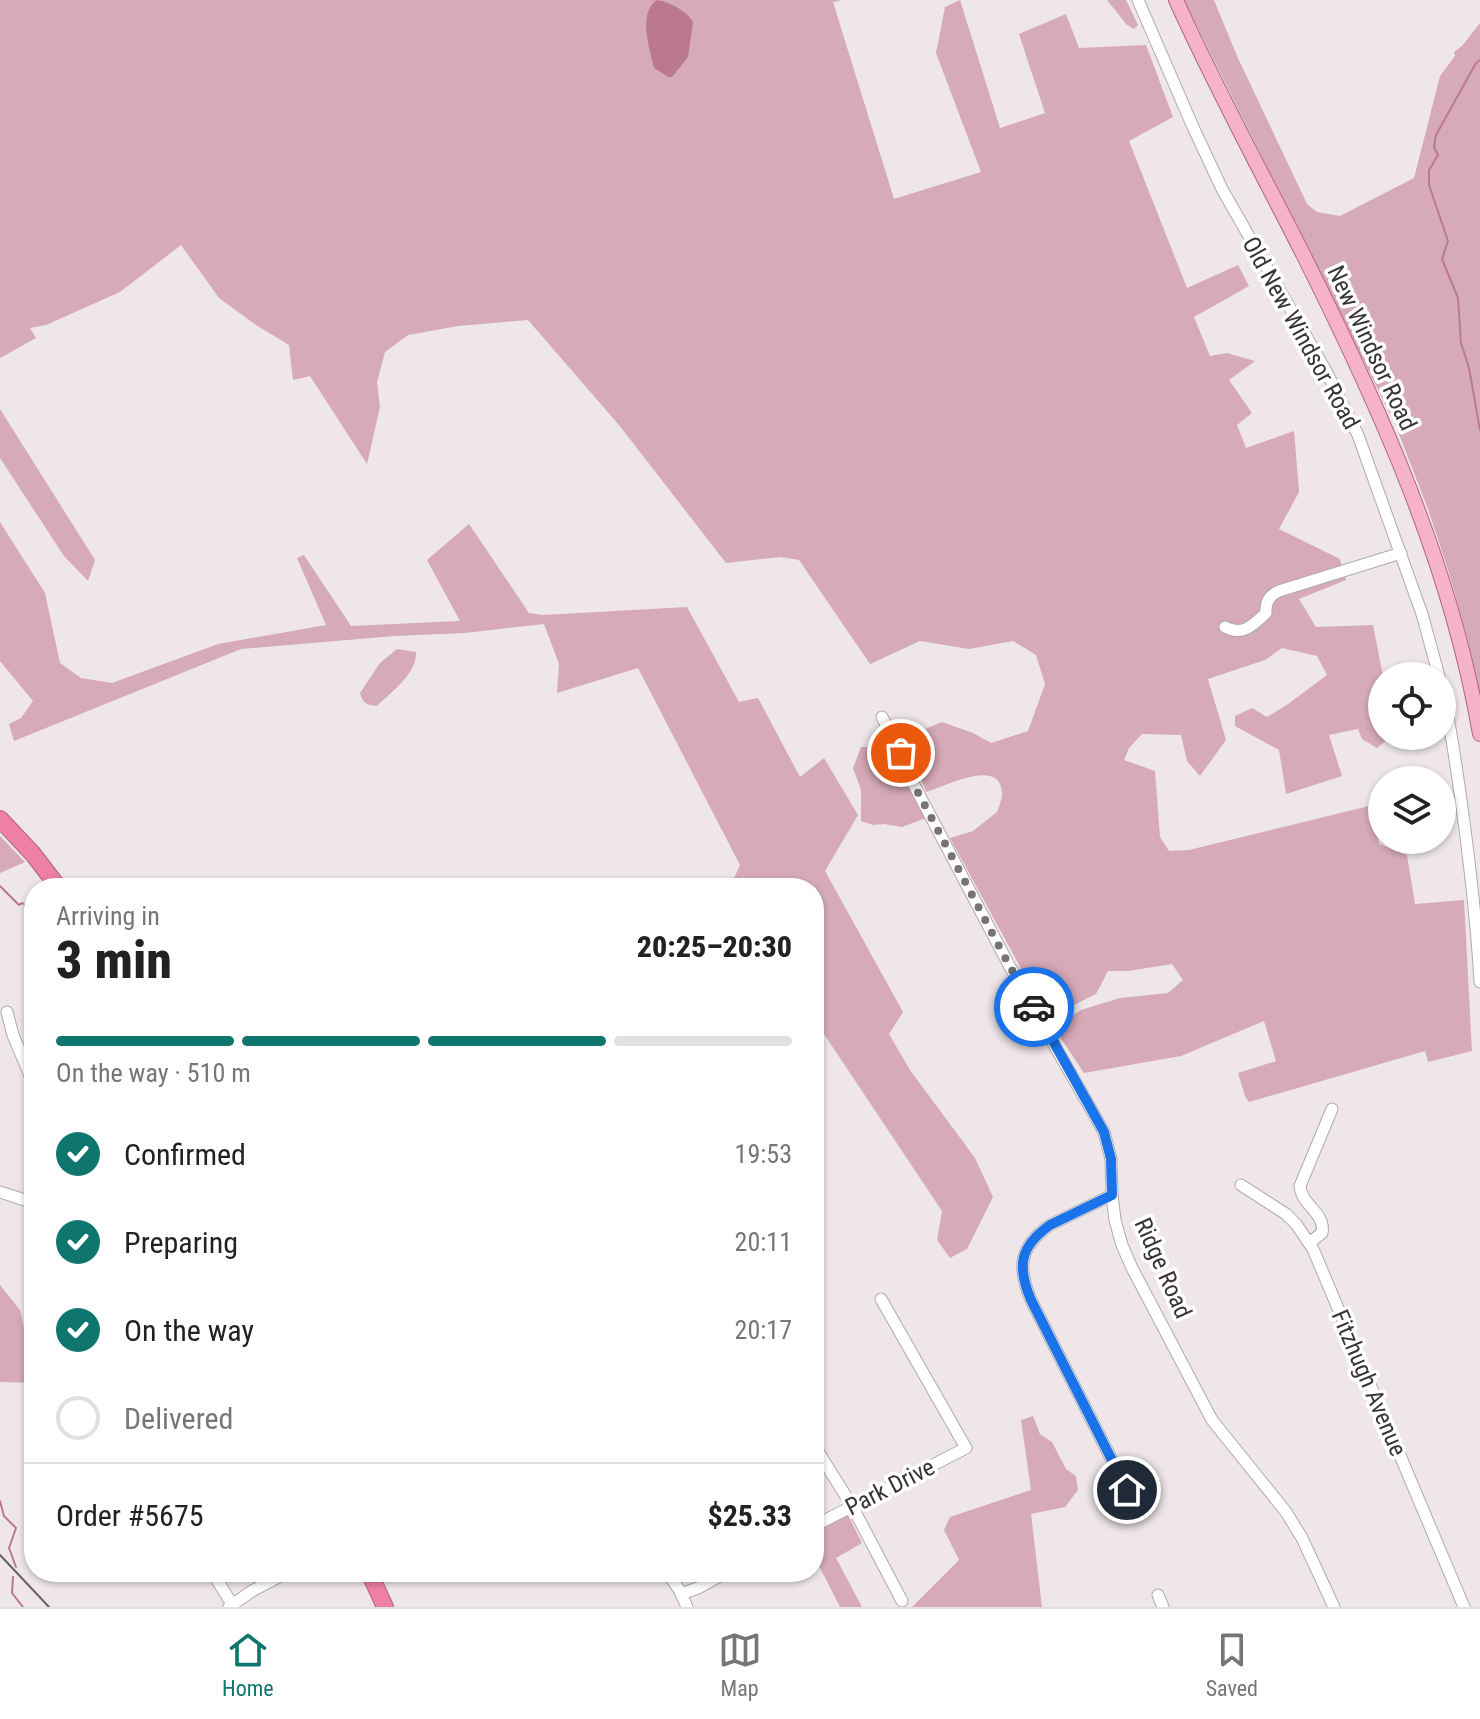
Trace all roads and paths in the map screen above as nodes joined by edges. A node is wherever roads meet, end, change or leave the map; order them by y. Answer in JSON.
{"nodes":[{"id":1,"x":1138,"y":0,"type":"edge"},
{"id":2,"x":1176,"y":0,"type":"edge"},
{"id":3,"x":1401,"y":553,"type":"junction"},
{"id":4,"x":1225,"y":627,"type":"dead end"},
{"id":5,"x":1435,"y":662,"type":"edge"},
{"id":6,"x":882,"y":717,"type":"dead end"},
{"id":7,"x":1480,"y":734,"type":"edge"},
{"id":8,"x":1453,"y":750,"type":"edge"},
{"id":9,"x":0,"y":819,"type":"edge"},
{"id":10,"x":51,"y":878,"type":"edge"},
{"id":11,"x":1480,"y":982,"type":"edge"},
{"id":12,"x":7,"y":1012,"type":"dead end"},
{"id":13,"x":24,"y":1061,"type":"edge"},
{"id":14,"x":1332,"y":1109,"type":"dead end"},
{"id":15,"x":1241,"y":1185,"type":"dead end"},
{"id":16,"x":0,"y":1192,"type":"edge"},
{"id":17,"x":1112,"y":1195,"type":"junction"},
{"id":18,"x":24,"y":1200,"type":"edge"},
{"id":19,"x":1309,"y":1243,"type":"junction"},
{"id":20,"x":881,"y":1299,"type":"dead end"},
{"id":21,"x":824,"y":1461,"type":"edge"},
{"id":22,"x":1127,"y":1490,"type":"dead end"},
{"id":23,"x":852,"y":1506,"type":"junction"},
{"id":24,"x":824,"y":1521,"type":"edge"},
{"id":25,"x":217,"y":1582,"type":"edge"},
{"id":26,"x":269,"y":1582,"type":"edge"},
{"id":27,"x":374,"y":1582,"type":"edge"},
{"id":28,"x":673,"y":1582,"type":"edge"},
{"id":29,"x":709,"y":1582,"type":"edge"},
{"id":30,"x":681,"y":1594,"type":"junction"},
{"id":31,"x":902,"y":1601,"type":"dead end"},
{"id":32,"x":230,"y":1606,"type":"edge"},
{"id":33,"x":385,"y":1607,"type":"edge"},
{"id":34,"x":687,"y":1607,"type":"edge"},
{"id":35,"x":1334,"y":1607,"type":"edge"},
{"id":36,"x":1464,"y":1607,"type":"edge"}],
"edges":[{"from":1,"to":3,"type":"street","name":"Old New Windsor Road"},
{"from":2,"to":7,"type":"main road","name":"New Windsor Road"},
{"from":3,"to":4,"type":"street"},
{"from":3,"to":5,"type":"street","name":"Old New Windsor Road"},
{"from":6,"to":17,"type":"street","name":"Ridge Road"},
{"from":8,"to":11,"type":"street"},
{"from":9,"to":10,"type":"highway"},
{"from":12,"to":13,"type":"street"},
{"from":14,"to":19,"type":"street"},
{"from":15,"to":19,"type":"street","name":"Fitzhugh Avenue"},
{"from":16,"to":18,"type":"street"},
{"from":17,"to":22,"type":"street"},
{"from":17,"to":35,"type":"street","name":"Ridge Road"},
{"from":19,"to":36,"type":"street","name":"Fitzhugh Avenue"},
{"from":20,"to":23,"type":"street","name":"Park Drive"},
{"from":21,"to":23,"type":"street"},
{"from":23,"to":24,"type":"street","name":"Park Drive"},
{"from":23,"to":31,"type":"street"},
{"from":25,"to":32,"type":"street"},
{"from":26,"to":32,"type":"street"},
{"from":27,"to":33,"type":"highway"},
{"from":28,"to":30,"type":"street"},
{"from":29,"to":30,"type":"street"},
{"from":30,"to":34,"type":"street"}]}
